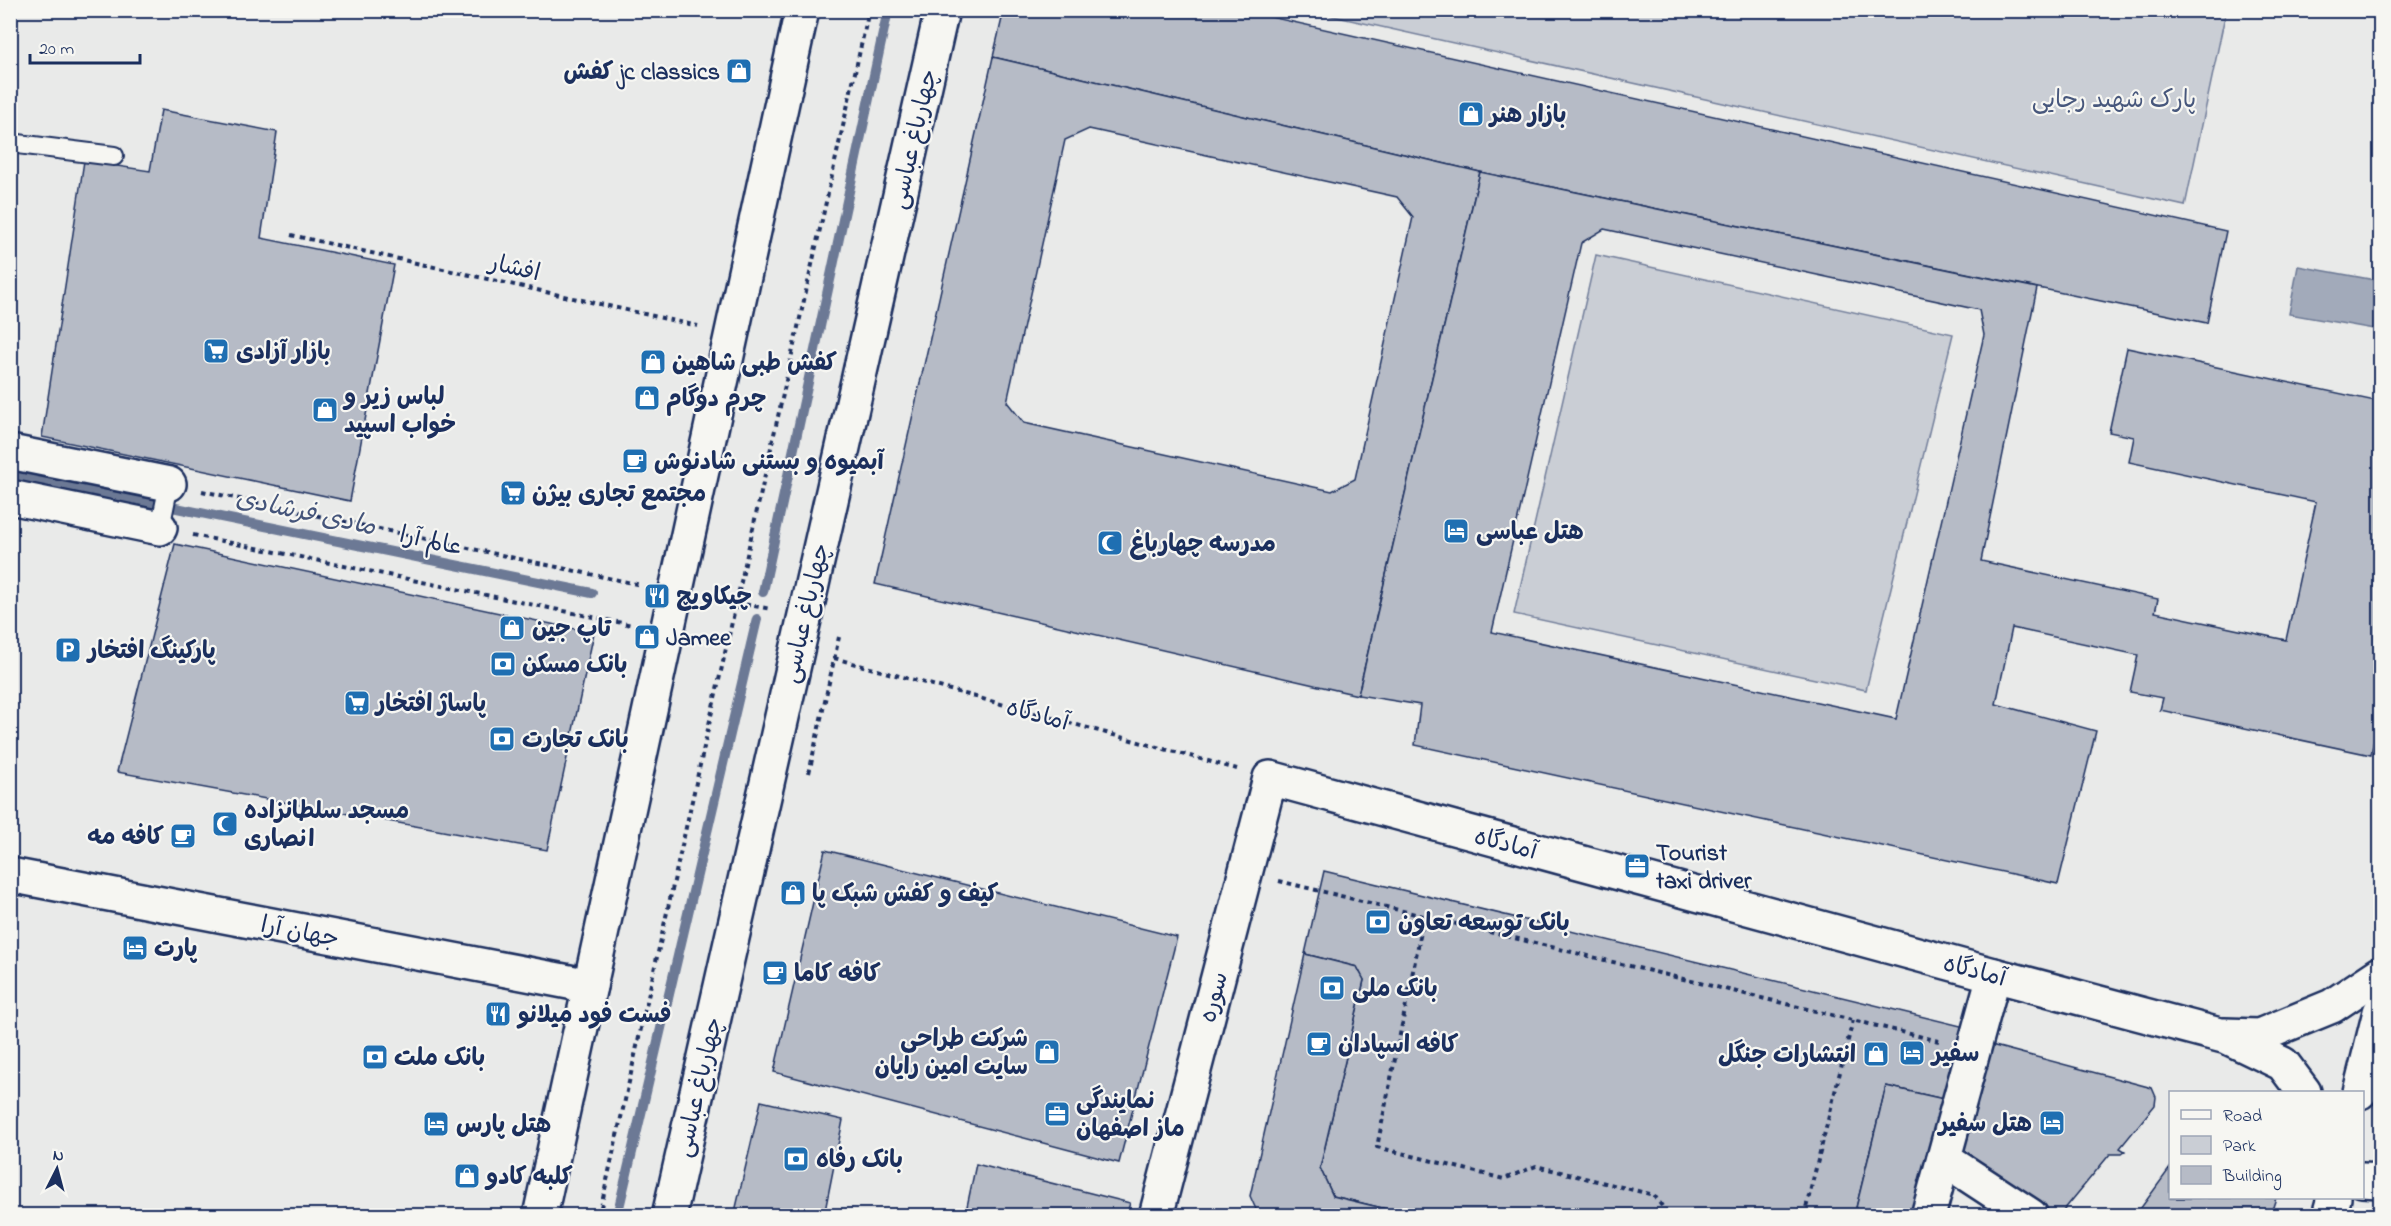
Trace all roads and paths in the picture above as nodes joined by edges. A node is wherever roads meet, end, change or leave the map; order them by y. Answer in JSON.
{"nodes":[{"id":1,"x":802,"y":10,"type":"edge"},
{"id":2,"x":869,"y":10,"type":"edge"},
{"id":3,"x":942,"y":10,"type":"edge"},
{"id":4,"x":10,"y":143,"type":"edge"},
{"id":5,"x":114,"y":156,"type":"dead end"},
{"id":6,"x":291,"y":235,"type":"dead end"},
{"id":7,"x":731,"y":334,"type":"junction"},
{"id":8,"x":10,"y":452,"type":"edge"},
{"id":9,"x":169,"y":484,"type":"junction"},
{"id":10,"x":10,"y":496,"type":"edge"},
{"id":11,"x":160,"y":528,"type":"junction"},
{"id":12,"x":675,"y":592,"type":"junction"},
{"id":13,"x":735,"y":603,"type":"junction"},
{"id":14,"x":805,"y":614,"type":"junction"},
{"id":15,"x":666,"y":632,"type":"junction"},
{"id":16,"x":797,"y":648,"type":"junction"},
{"id":17,"x":1270,"y":778,"type":"junction"},
{"id":18,"x":1246,"y":872,"type":"junction"},
{"id":19,"x":10,"y":875,"type":"edge"},
{"id":20,"x":1424,"y":917,"type":"junction"},
{"id":21,"x":2380,"y":974,"type":"edge"},
{"id":22,"x":1994,"y":975,"type":"junction"},
{"id":23,"x":590,"y":986,"type":"junction"},
{"id":24,"x":2380,"y":1012,"type":"edge"},
{"id":25,"x":1853,"y":1020,"type":"junction"},
{"id":26,"x":2217,"y":1034,"type":"junction"},
{"id":27,"x":1974,"y":1047,"type":"junction"},
{"id":28,"x":2369,"y":1079,"type":"edge"},
{"id":29,"x":2303,"y":1091,"type":"edge"},
{"id":30,"x":1944,"y":1158,"type":"junction"},
{"id":31,"x":2364,"y":1180,"type":"edge"},
{"id":32,"x":2380,"y":1181,"type":"edge"},
{"id":33,"x":540,"y":1215,"type":"edge"},
{"id":34,"x":599,"y":1215,"type":"edge"},
{"id":35,"x":669,"y":1215,"type":"edge"},
{"id":36,"x":1156,"y":1215,"type":"edge"},
{"id":37,"x":1669,"y":1215,"type":"edge"},
{"id":38,"x":1804,"y":1215,"type":"edge"},
{"id":39,"x":1928,"y":1215,"type":"edge"},
{"id":40,"x":2031,"y":1215,"type":"edge"}],
"edges":[{"from":1,"to":7,"type":"street"},
{"from":2,"to":13,"type":"path"},
{"from":3,"to":14,"type":"street","name":"چهارباغ عباسی"},
{"from":4,"to":5,"type":"lane"},
{"from":6,"to":7,"type":"path","name":"افشار"},
{"from":7,"to":12,"type":"street"},
{"from":8,"to":9,"type":"street"},
{"from":9,"to":11,"type":"lane"},
{"from":9,"to":12,"type":"path","name":"عالم آرا"},
{"from":10,"to":11,"type":"street"},
{"from":11,"to":15,"type":"path","name":"عالم آرا"},
{"from":12,"to":13,"type":"path","name":"عالم آرا"},
{"from":12,"to":15,"type":"street"},
{"from":13,"to":14,"type":"path","name":"عالم آرا"},
{"from":13,"to":34,"type":"path"},
{"from":14,"to":16,"type":"street","name":"چهارباغ عباسی"},
{"from":15,"to":23,"type":"street"},
{"from":16,"to":17,"type":"path","name":"آمادگاه"},
{"from":16,"to":35,"type":"street","name":"چهارباغ عباسی"},
{"from":17,"to":18,"type":"street","name":"سوره"},
{"from":17,"to":22,"type":"street","name":"آمادگاه"},
{"from":18,"to":20,"type":"path"},
{"from":18,"to":36,"type":"street","name":"سوره"},
{"from":19,"to":23,"type":"street","name":"جهان آرا"},
{"from":20,"to":25,"type":"path"},
{"from":20,"to":37,"type":"path"},
{"from":21,"to":26,"type":"street","name":"آمادگاه"},
{"from":22,"to":26,"type":"street","name":"آمادگاه"},
{"from":22,"to":27,"type":"street"},
{"from":23,"to":33,"type":"street"},
{"from":24,"to":28,"type":"street"},
{"from":25,"to":27,"type":"path"},
{"from":25,"to":38,"type":"path"},
{"from":26,"to":29,"type":"street","name":"آمادگاه"},
{"from":27,"to":30,"type":"street"},
{"from":30,"to":39,"type":"street"},
{"from":30,"to":40,"type":"street"},
{"from":31,"to":32,"type":"street"}]}
